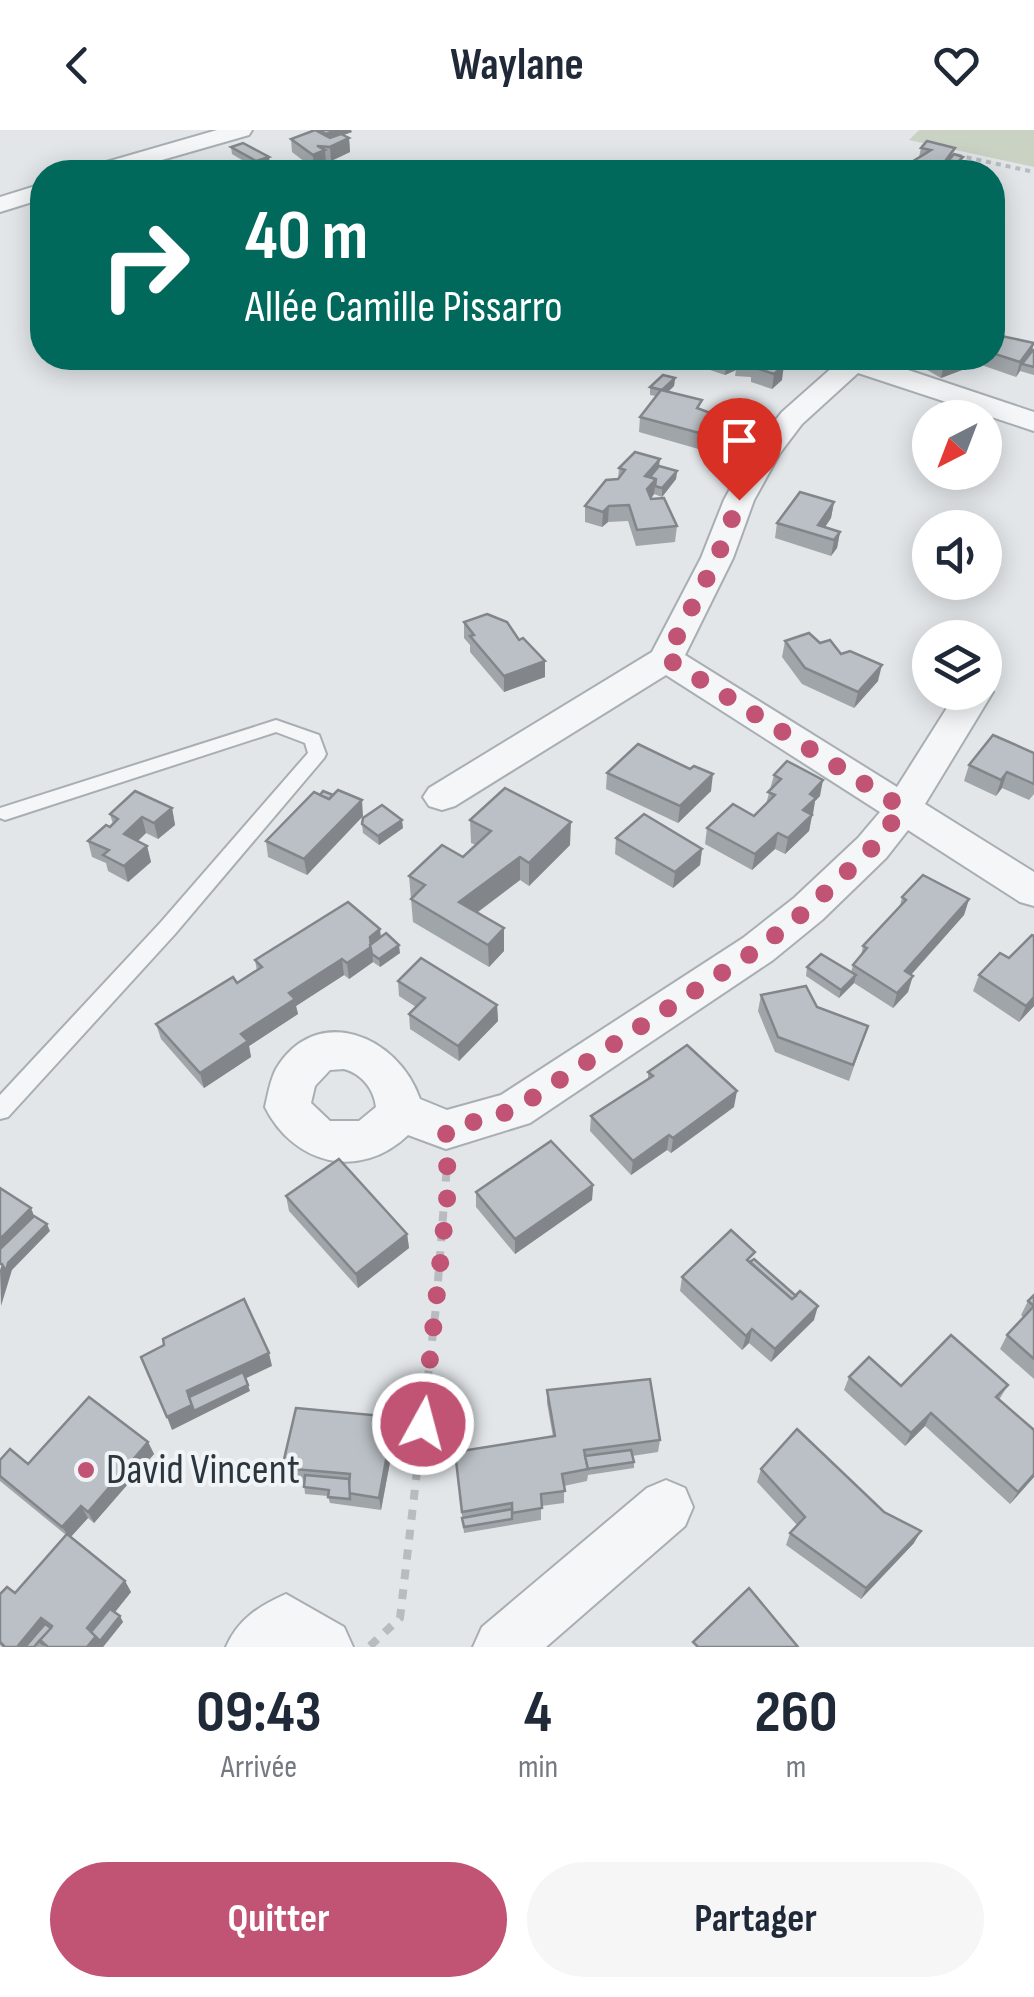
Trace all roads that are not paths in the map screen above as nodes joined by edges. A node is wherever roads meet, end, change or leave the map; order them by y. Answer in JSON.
{"nodes":[{"id":1,"x":241,"y":130,"type":"edge"},
{"id":2,"x":138,"y":160,"type":"edge"},
{"id":3,"x":30,"y":195,"type":"edge"},
{"id":4,"x":0,"y":205,"type":"edge"},
{"id":5,"x":846,"y":370,"type":"edge"},
{"id":6,"x":886,"y":370,"type":"edge"},
{"id":7,"x":1034,"y":422,"type":"edge"},
{"id":8,"x":666,"y":658,"type":"junction"},
{"id":9,"x":964,"y":710,"type":"edge"},
{"id":10,"x":442,"y":797,"type":"dead end"},
{"id":11,"x":903,"y":808,"type":"junction"},
{"id":12,"x":5,"y":813,"type":"dead end"},
{"id":13,"x":1034,"y":890,"type":"edge"},
{"id":14,"x":0,"y":1110,"type":"edge"},
{"id":15,"x":400,"y":1112,"type":"junction"},
{"id":16,"x":666,"y":1507,"type":"dead end"},
{"id":17,"x":255,"y":1647,"type":"edge"},
{"id":18,"x":324,"y":1647,"type":"edge"},
{"id":19,"x":502,"y":1647,"type":"edge"}],
"edges":[{"from":1,"to":2,"type":"street"},
{"from":3,"to":4,"type":"street"},
{"from":5,"to":8,"type":"street"},
{"from":6,"to":7,"type":"street"},
{"from":8,"to":10,"type":"street"},
{"from":8,"to":11,"type":"street"},
{"from":9,"to":11,"type":"street"},
{"from":11,"to":13,"type":"street"},
{"from":11,"to":15,"type":"street"},
{"from":12,"to":14,"type":"lane"},
{"from":15,"to":15,"type":"street"},
{"from":16,"to":19,"type":"street"},
{"from":17,"to":18,"type":"street"}]}
